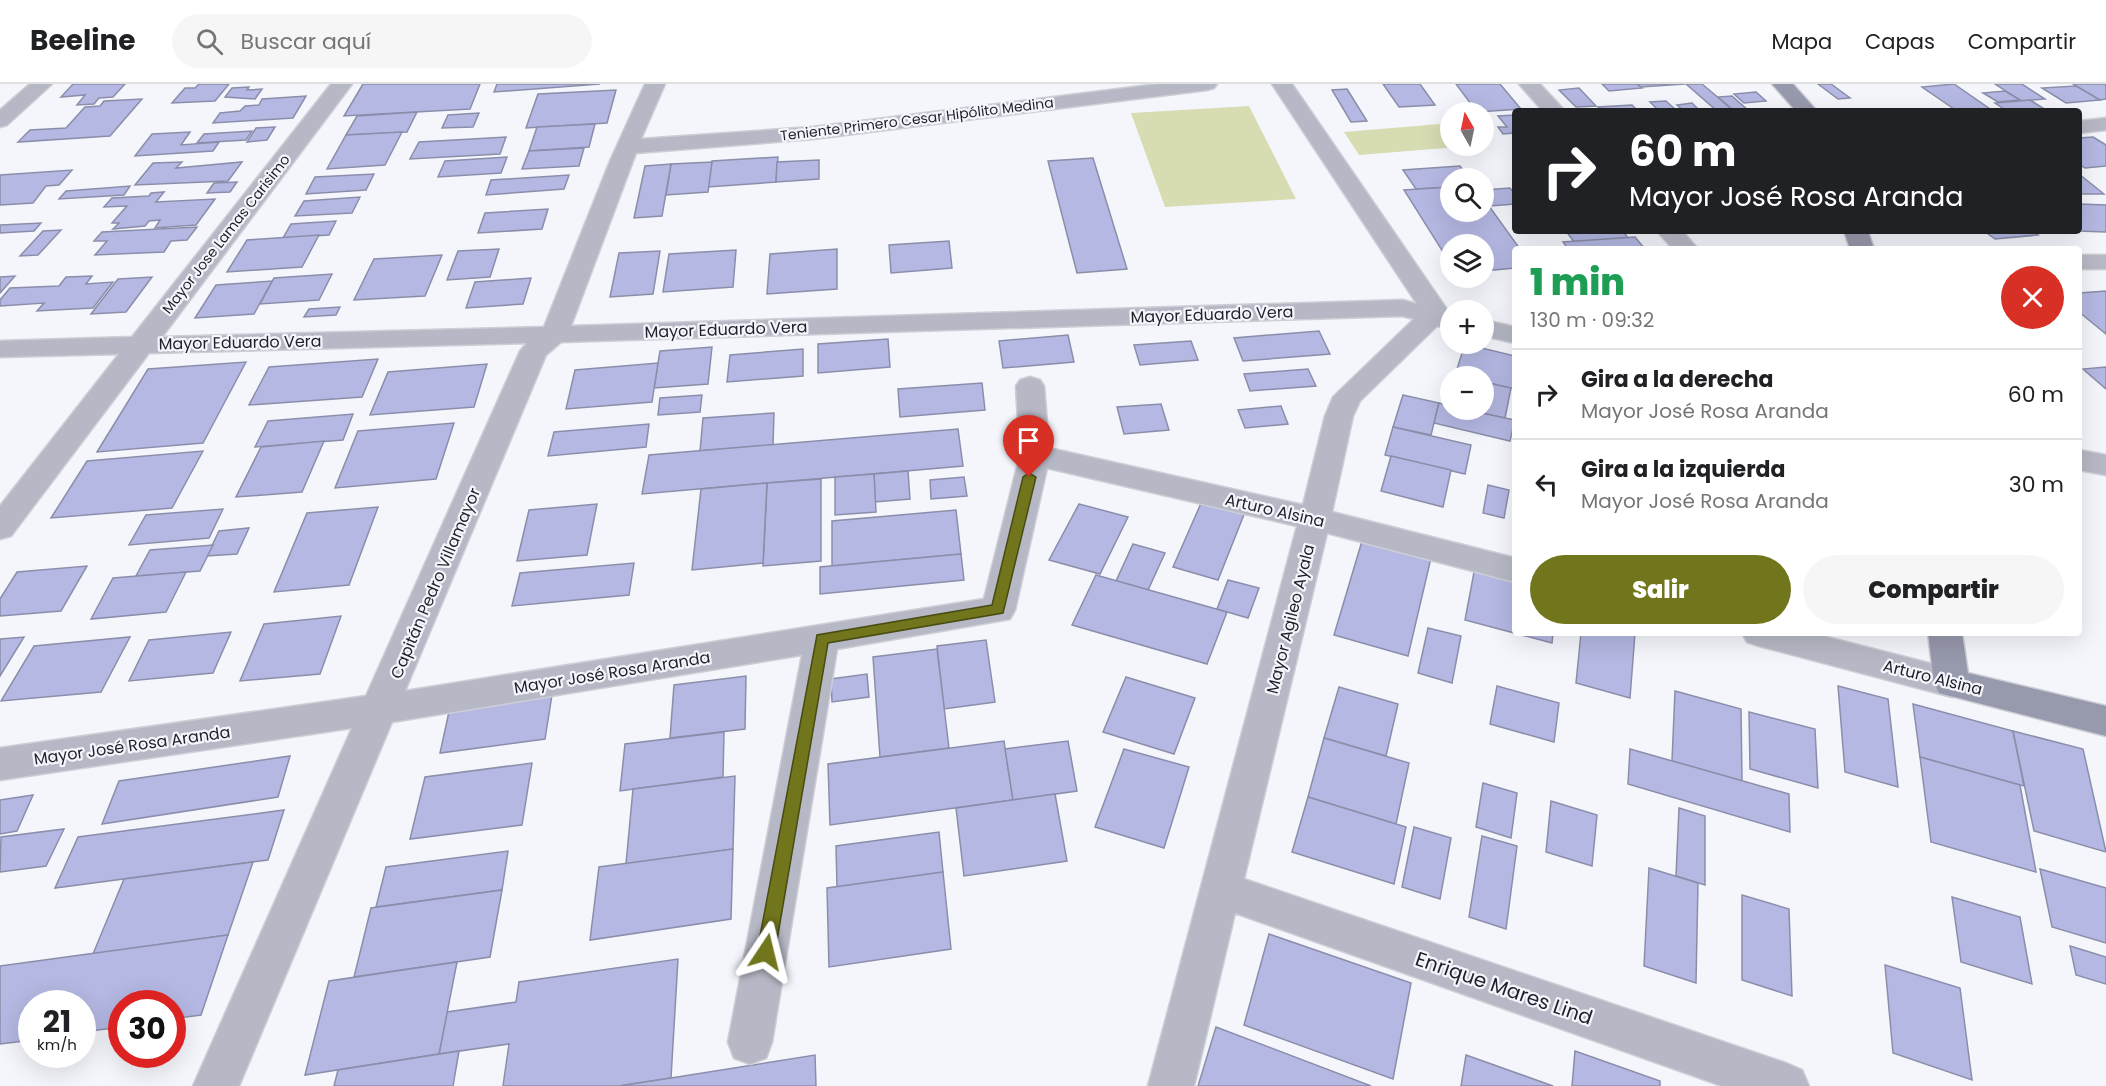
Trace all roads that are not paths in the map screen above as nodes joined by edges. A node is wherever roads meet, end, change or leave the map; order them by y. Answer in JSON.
{"nodes":[{"id":1,"x":42,"y":84,"type":"edge"},
{"id":2,"x":342,"y":84,"type":"edge"},
{"id":3,"x":655,"y":84,"type":"edge"},
{"id":4,"x":1208,"y":84,"type":"edge"},
{"id":5,"x":1282,"y":84,"type":"edge"},
{"id":6,"x":1529,"y":84,"type":"edge"},
{"id":7,"x":1782,"y":84,"type":"edge"},
{"id":8,"x":1552,"y":108,"type":"edge"},
{"id":9,"x":1804,"y":108,"type":"edge"},
{"id":10,"x":0,"y":121,"type":"edge"},
{"id":11,"x":2106,"y":124,"type":"edge"},
{"id":12,"x":2082,"y":127,"type":"edge"},
{"id":13,"x":627,"y":147,"type":"junction"},
{"id":14,"x":1672,"y":234,"type":"edge"},
{"id":15,"x":1683,"y":246,"type":"edge"},
{"id":16,"x":2082,"y":262,"type":"edge"},
{"id":17,"x":2106,"y":262,"type":"edge"},
{"id":18,"x":1440,"y":318,"type":"edge"},
{"id":19,"x":1440,"y":319,"type":"edge"},
{"id":20,"x":1440,"y":320,"type":"edge"},
{"id":21,"x":1494,"y":330,"type":"edge"},
{"id":22,"x":554,"y":334,"type":"junction"},
{"id":23,"x":1512,"y":334,"type":"edge"},
{"id":24,"x":140,"y":345,"type":"junction"},
{"id":25,"x":0,"y":349,"type":"edge"},
{"id":26,"x":1030,"y":386,"type":"dead end"},
{"id":27,"x":1035,"y":455,"type":"junction"},
{"id":28,"x":2082,"y":461,"type":"edge"},
{"id":29,"x":2106,"y":465,"type":"edge"},
{"id":30,"x":1316,"y":519,"type":"junction"},
{"id":31,"x":0,"y":528,"type":"edge"},
{"id":32,"x":1512,"y":569,"type":"edge"},
{"id":33,"x":1772,"y":636,"type":"edge"},
{"id":34,"x":1945,"y":636,"type":"edge"},
{"id":35,"x":822,"y":638,"type":"junction"},
{"id":36,"x":1952,"y":683,"type":"junction"},
{"id":37,"x":381,"y":709,"type":"junction"},
{"id":38,"x":2106,"y":722,"type":"edge"},
{"id":39,"x":0,"y":764,"type":"edge"},
{"id":40,"x":1222,"y":890,"type":"junction"},
{"id":41,"x":750,"y":1042,"type":"dead end"},
{"id":42,"x":216,"y":1086,"type":"edge"},
{"id":43,"x":1171,"y":1086,"type":"edge"},
{"id":44,"x":1786,"y":1086,"type":"edge"}],
"edges":[{"from":1,"to":10,"type":"street"},
{"from":2,"to":24,"type":"street","name":"Mayor Jose Lamas Carisimo"},
{"from":3,"to":13,"type":"street","name":"Capitán Pedro Villamayor"},
{"from":4,"to":13,"type":"street","name":"Teniente Primero Cesar Hipólito Medina"},
{"from":5,"to":18,"type":"street"},
{"from":6,"to":8,"type":"street"},
{"from":7,"to":9,"type":"street"},
{"from":11,"to":12,"type":"street"},
{"from":13,"to":22,"type":"street","name":"Capitán Pedro Villamayor"},
{"from":14,"to":15,"type":"street"},
{"from":16,"to":17,"type":"street"},
{"from":19,"to":22,"type":"street","name":"Mayor Eduardo Vera"},
{"from":20,"to":30,"type":"street","name":"Mayor Agileo Ayala"},
{"from":21,"to":23,"type":"street"},
{"from":22,"to":24,"type":"street","name":"Mayor Eduardo Vera"},
{"from":22,"to":37,"type":"street","name":"Capitán Pedro Villamayor"},
{"from":24,"to":25,"type":"street","name":"Mayor Eduardo Vera"},
{"from":24,"to":31,"type":"street","name":"Mayor Jose Lamas Carisimo"},
{"from":26,"to":27,"type":"street","name":"Mayor José Rosa Aranda"},
{"from":27,"to":30,"type":"street","name":"Arturo Alsina"},
{"from":27,"to":35,"type":"street","name":"Mayor José Rosa Aranda"},
{"from":28,"to":29,"type":"street"},
{"from":30,"to":32,"type":"street","name":"Arturo Alsina"},
{"from":30,"to":40,"type":"street","name":"Mayor Agileo Ayala"},
{"from":33,"to":36,"type":"street","name":"Arturo Alsina"},
{"from":34,"to":36,"type":"street"},
{"from":35,"to":37,"type":"street","name":"Mayor José Rosa Aranda"},
{"from":35,"to":41,"type":"street"},
{"from":36,"to":38,"type":"street","name":"Arturo Alsina"},
{"from":37,"to":39,"type":"street","name":"Mayor José Rosa Aranda"},
{"from":37,"to":42,"type":"street","name":"Capitán Pedro Villamayor"},
{"from":40,"to":43,"type":"street","name":"Mayor Agileo Ayala"},
{"from":40,"to":44,"type":"street","name":"Enrique Mares Lind"}]}
